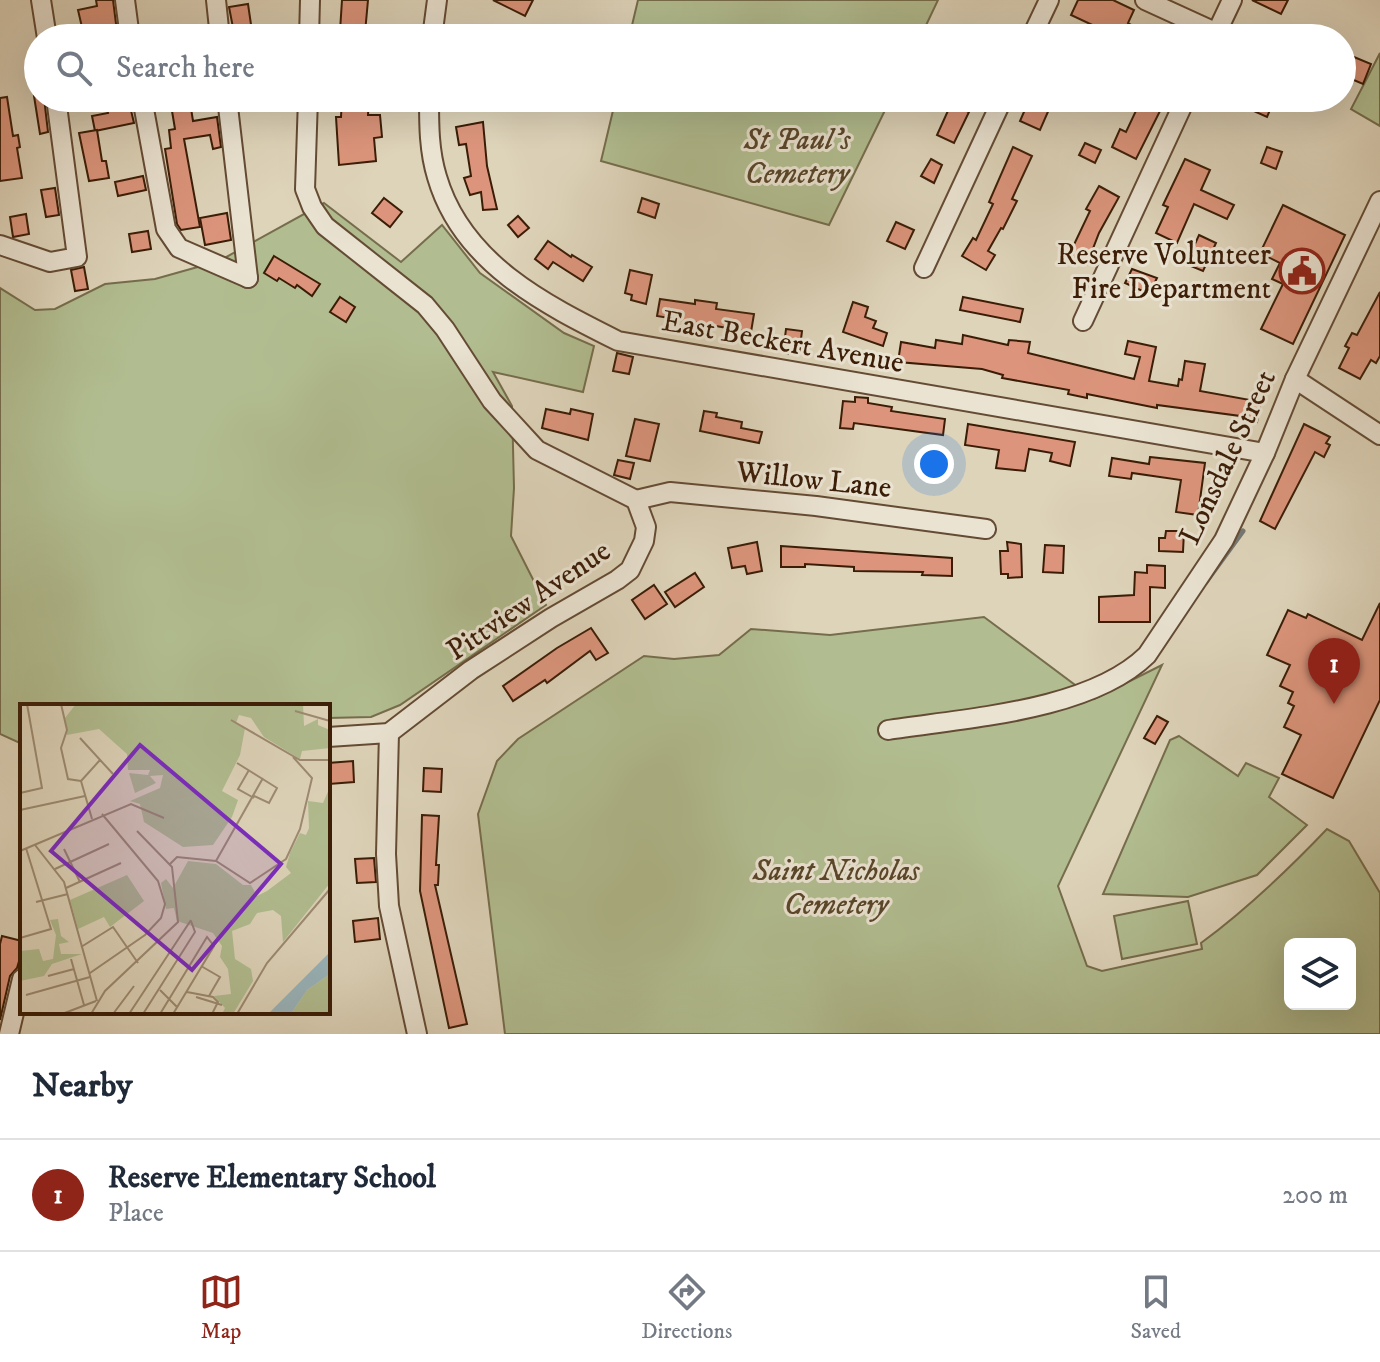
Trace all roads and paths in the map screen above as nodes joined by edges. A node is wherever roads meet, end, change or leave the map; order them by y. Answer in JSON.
{"nodes":[{"id":1,"x":41,"y":0,"type":"edge"},
{"id":2,"x":125,"y":0,"type":"edge"},
{"id":3,"x":216,"y":0,"type":"edge"},
{"id":4,"x":310,"y":0,"type":"edge"},
{"id":5,"x":437,"y":0,"type":"edge"},
{"id":6,"x":1049,"y":0,"type":"edge"},
{"id":7,"x":1145,"y":0,"type":"edge"},
{"id":8,"x":1232,"y":0,"type":"edge"},
{"id":9,"x":45,"y":24,"type":"edge"},
{"id":10,"x":128,"y":24,"type":"edge"},
{"id":11,"x":219,"y":24,"type":"edge"},
{"id":12,"x":309,"y":24,"type":"edge"},
{"id":13,"x":434,"y":24,"type":"edge"},
{"id":14,"x":1038,"y":24,"type":"edge"},
{"id":15,"x":1194,"y":24,"type":"edge"},
{"id":16,"x":1223,"y":24,"type":"edge"},
{"id":17,"x":58,"y":112,"type":"edge"},
{"id":18,"x":145,"y":112,"type":"edge"},
{"id":19,"x":229,"y":112,"type":"edge"},
{"id":20,"x":308,"y":112,"type":"edge"},
{"id":21,"x":429,"y":112,"type":"edge"},
{"id":22,"x":996,"y":112,"type":"edge"},
{"id":23,"x":1180,"y":112,"type":"edge"},
{"id":24,"x":1380,"y":201,"type":"edge"},
{"id":25,"x":0,"y":245,"type":"edge"},
{"id":26,"x":924,"y":268,"type":"dead end"},
{"id":27,"x":1083,"y":321,"type":"dead end"},
{"id":28,"x":1295,"y":379,"type":"junction"},
{"id":29,"x":1380,"y":435,"type":"edge"},
{"id":30,"x":1265,"y":453,"type":"junction"},
{"id":31,"x":636,"y":500,"type":"junction"},
{"id":32,"x":986,"y":529,"type":"dead end"},
{"id":33,"x":888,"y":730,"type":"dead end"},
{"id":34,"x":389,"y":733,"type":"junction"},
{"id":35,"x":330,"y":737,"type":"edge"},
{"id":36,"x":20,"y":987,"type":"edge"},
{"id":37,"x":9,"y":1034,"type":"edge"},
{"id":38,"x":417,"y":1034,"type":"edge"}],
"edges":[{"from":1,"to":9,"type":"street"},
{"from":2,"to":10,"type":"street"},
{"from":3,"to":11,"type":"street"},
{"from":4,"to":12,"type":"street"},
{"from":5,"to":13,"type":"street"},
{"from":6,"to":14,"type":"street"},
{"from":7,"to":15,"type":"street"},
{"from":8,"to":16,"type":"street"},
{"from":17,"to":25,"type":"street"},
{"from":18,"to":19,"type":"street"},
{"from":20,"to":31,"type":"street","name":"Pittview Avenue"},
{"from":21,"to":30,"type":"street","name":"East Beckert Avenue"},
{"from":22,"to":26,"type":"street"},
{"from":23,"to":27,"type":"street"},
{"from":24,"to":28,"type":"street","name":"Lonsdale Street"},
{"from":28,"to":29,"type":"street"},
{"from":28,"to":30,"type":"street","name":"Lonsdale Street"},
{"from":30,"to":33,"type":"street","name":"Lonsdale Street"},
{"from":31,"to":32,"type":"street","name":"Willow Lane"},
{"from":31,"to":34,"type":"street","name":"Pittview Avenue"},
{"from":34,"to":35,"type":"street"},
{"from":34,"to":38,"type":"street"},
{"from":36,"to":37,"type":"street"}]}
